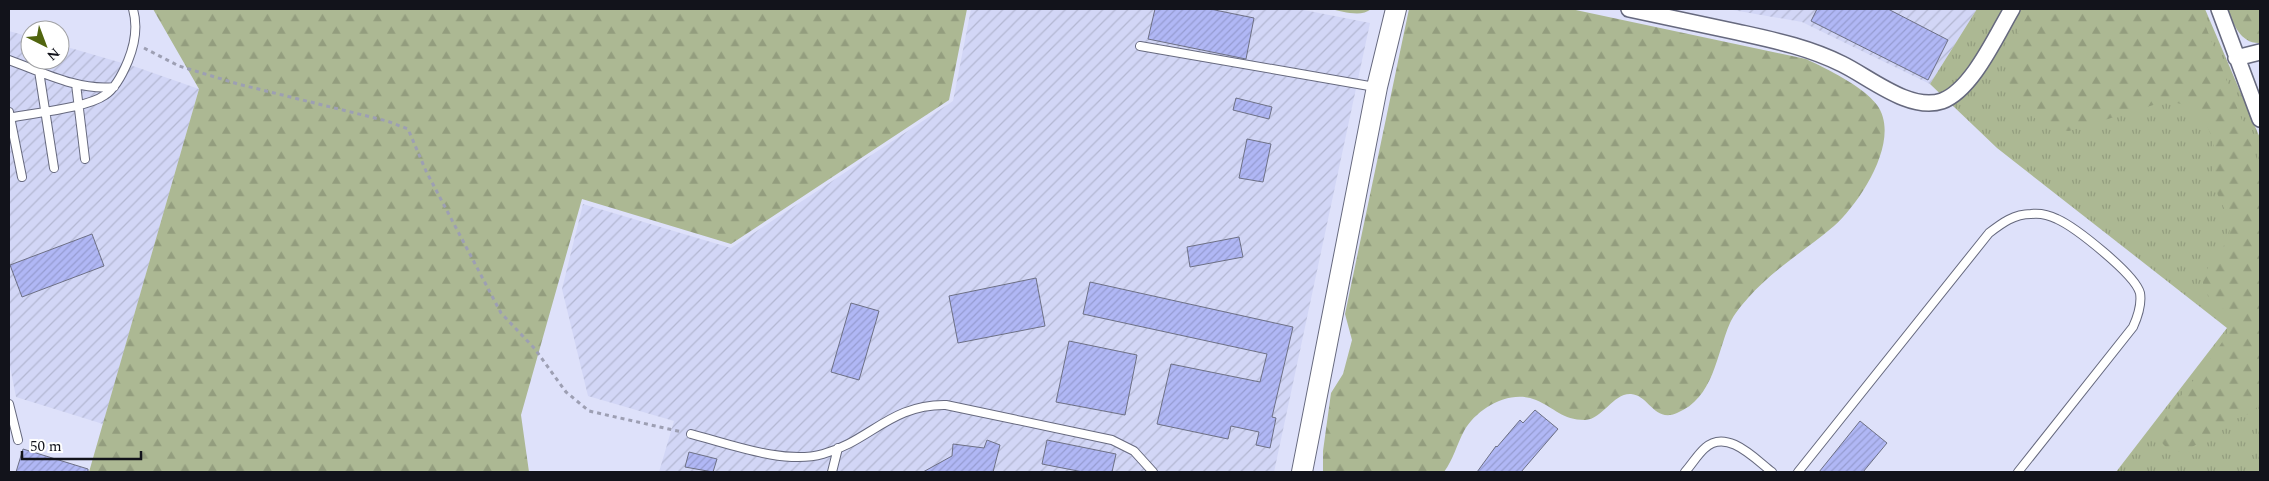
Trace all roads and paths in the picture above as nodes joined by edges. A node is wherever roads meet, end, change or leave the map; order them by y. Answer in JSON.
{"nodes":[{"id":1,"x":133,"y":9,"type":"edge"},
{"id":2,"x":1396,"y":9,"type":"edge"},
{"id":3,"x":1629,"y":9,"type":"edge"},
{"id":4,"x":2012,"y":9,"type":"edge"},
{"id":5,"x":2219,"y":9,"type":"edge"},
{"id":6,"x":135,"y":43,"type":"junction"},
{"id":7,"x":1140,"y":46,"type":"dead end"},
{"id":8,"x":2260,"y":52,"type":"edge"},
{"id":9,"x":2236,"y":58,"type":"junction"},
{"id":10,"x":9,"y":60,"type":"edge"},
{"id":11,"x":39,"y":71,"type":"junction"},
{"id":12,"x":76,"y":84,"type":"junction"},
{"id":13,"x":114,"y":87,"type":"junction"},
{"id":14,"x":1377,"y":87,"type":"junction"},
{"id":15,"x":78,"y":106,"type":"junction"},
{"id":16,"x":45,"y":110,"type":"junction"},
{"id":17,"x":9,"y":116,"type":"edge"},
{"id":18,"x":2260,"y":119,"type":"edge"},
{"id":19,"x":85,"y":159,"type":"dead end"},
{"id":20,"x":54,"y":168,"type":"dead end"},
{"id":21,"x":22,"y":177,"type":"dead end"},
{"id":22,"x":9,"y":404,"type":"edge"},
{"id":23,"x":691,"y":434,"type":"joint"},
{"id":24,"x":18,"y":440,"type":"dead end"},
{"id":25,"x":838,"y":448,"type":"junction"},
{"id":26,"x":832,"y":472,"type":"edge"},
{"id":27,"x":1153,"y":472,"type":"edge"},
{"id":28,"x":1302,"y":472,"type":"edge"},
{"id":29,"x":1685,"y":472,"type":"edge"},
{"id":30,"x":1772,"y":472,"type":"edge"},
{"id":31,"x":1798,"y":472,"type":"edge"},
{"id":32,"x":2018,"y":472,"type":"edge"}],
"edges":[{"from":1,"to":6,"type":"lane"},
{"from":2,"to":14,"type":"main road"},
{"from":3,"to":4,"type":"street"},
{"from":5,"to":9,"type":"street"},
{"from":6,"to":13,"type":"lane"},
{"from":6,"to":23,"type":"path"},
{"from":7,"to":14,"type":"lane"},
{"from":8,"to":9,"type":"street"},
{"from":9,"to":18,"type":"street"},
{"from":10,"to":11,"type":"lane"},
{"from":11,"to":12,"type":"lane"},
{"from":11,"to":16,"type":"lane"},
{"from":12,"to":13,"type":"lane"},
{"from":12,"to":15,"type":"lane"},
{"from":13,"to":15,"type":"lane"},
{"from":14,"to":28,"type":"main road"},
{"from":15,"to":16,"type":"lane"},
{"from":15,"to":19,"type":"lane"},
{"from":16,"to":17,"type":"lane"},
{"from":16,"to":20,"type":"lane"},
{"from":17,"to":21,"type":"lane"},
{"from":22,"to":24,"type":"lane"},
{"from":23,"to":25,"type":"lane"},
{"from":25,"to":26,"type":"lane"},
{"from":25,"to":27,"type":"lane"},
{"from":29,"to":30,"type":"lane"},
{"from":31,"to":32,"type":"lane"}]}
